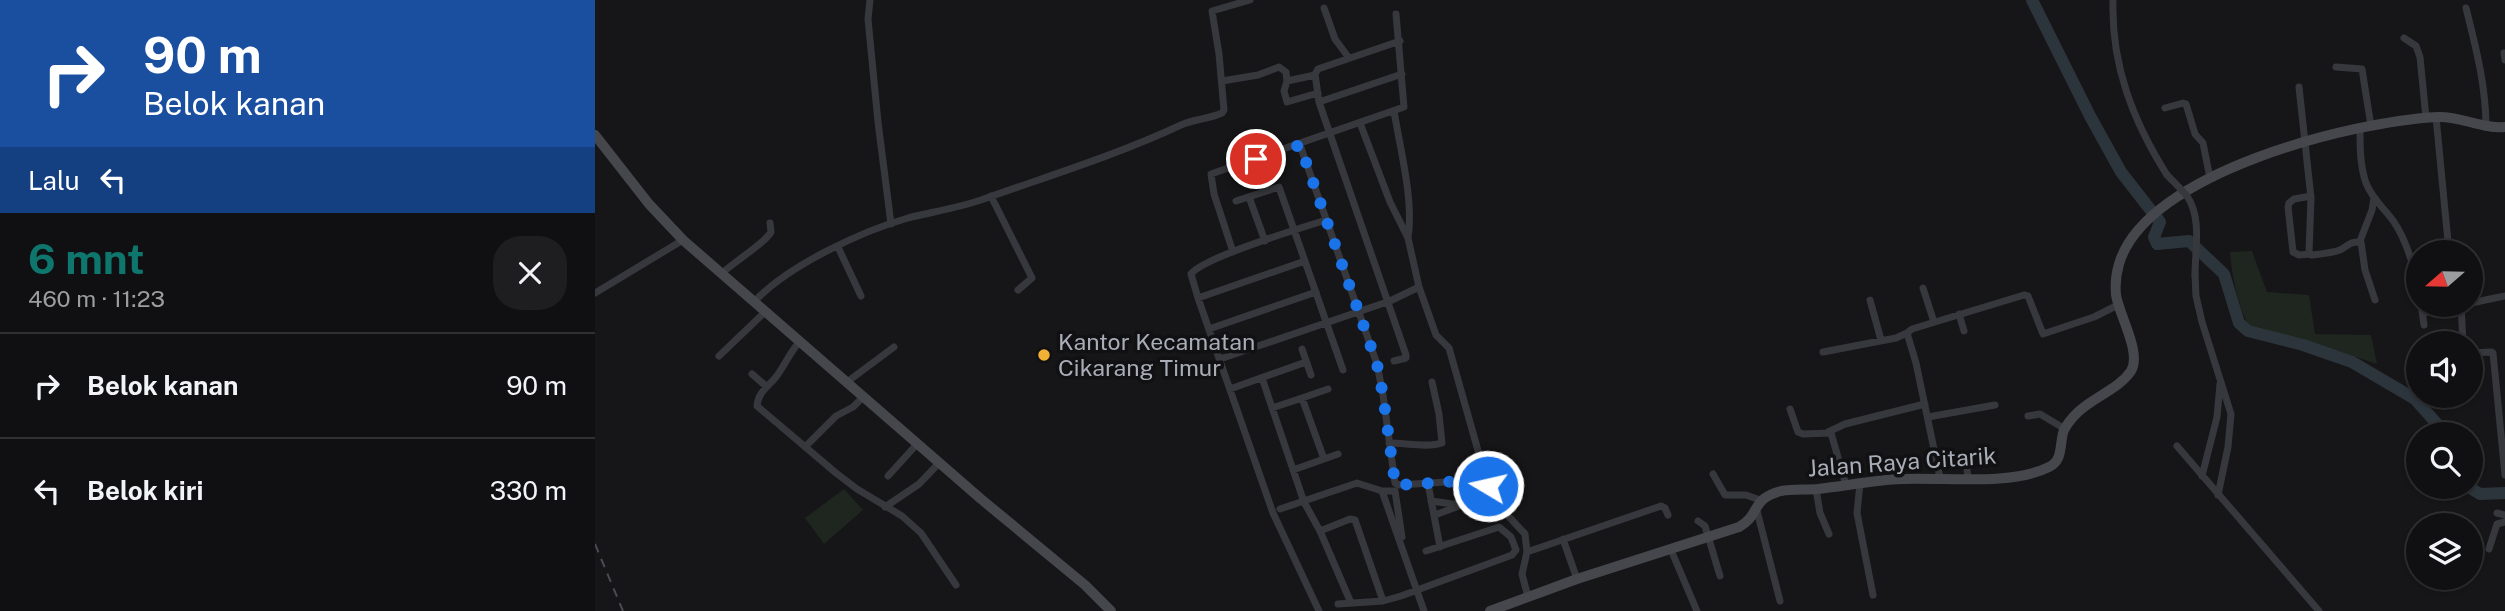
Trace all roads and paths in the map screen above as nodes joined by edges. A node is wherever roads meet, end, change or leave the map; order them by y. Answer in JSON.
{"nodes":[{"id":1,"x":870,"y":0,"type":"edge"},
{"id":2,"x":1251,"y":0,"type":"edge"},
{"id":3,"x":2113,"y":0,"type":"edge"},
{"id":4,"x":1324,"y":8,"type":"dead end"},
{"id":5,"x":2466,"y":8,"type":"dead end"},
{"id":6,"x":1396,"y":14,"type":"dead end"},
{"id":7,"x":2404,"y":38,"type":"dead end"},
{"id":8,"x":1400,"y":41,"type":"junction"},
{"id":9,"x":1349,"y":58,"type":"junction"},
{"id":10,"x":2336,"y":66,"type":"dead end"},
{"id":11,"x":1402,"y":74,"type":"junction"},
{"id":12,"x":1315,"y":75,"type":"junction"},
{"id":13,"x":1222,"y":81,"type":"junction"},
{"id":14,"x":1287,"y":81,"type":"junction"},
{"id":15,"x":2299,"y":88,"type":"dead end"},
{"id":16,"x":1318,"y":93,"type":"junction"},
{"id":17,"x":1319,"y":102,"type":"junction"},
{"id":18,"x":2165,"y":108,"type":"dead end"},
{"id":19,"x":1394,"y":111,"type":"junction"},
{"id":20,"x":2431,"y":118,"type":"junction"},
{"id":21,"x":1360,"y":123,"type":"junction"},
{"id":22,"x":2365,"y":127,"type":"junction"},
{"id":23,"x":2486,"y":127,"type":"junction"},
{"id":24,"x":2505,"y":127,"type":"edge"},
{"id":25,"x":1330,"y":134,"type":"junction"},
{"id":26,"x":595,"y":135,"type":"edge"},
{"id":27,"x":2305,"y":141,"type":"junction"},
{"id":28,"x":1300,"y":145,"type":"junction"},
{"id":29,"x":2210,"y":178,"type":"junction"},
{"id":30,"x":991,"y":196,"type":"junction"},
{"id":31,"x":2311,"y":196,"type":"junction"},
{"id":32,"x":1249,"y":197,"type":"junction"},
{"id":33,"x":2374,"y":198,"type":"junction"},
{"id":34,"x":1236,"y":201,"type":"dead end"},
{"id":35,"x":1326,"y":220,"type":"junction"},
{"id":36,"x":770,"y":223,"type":"dead end"},
{"id":37,"x":891,"y":224,"type":"junction"},
{"id":38,"x":1294,"y":230,"type":"junction"},
{"id":39,"x":1408,"y":238,"type":"junction"},
{"id":40,"x":683,"y":240,"type":"junction"},
{"id":41,"x":2447,"y":240,"type":"edge"},
{"id":42,"x":1265,"y":241,"type":"junction"},
{"id":43,"x":2360,"y":241,"type":"junction"},
{"id":44,"x":838,"y":247,"type":"junction"},
{"id":45,"x":2406,"y":248,"type":"edge"},
{"id":46,"x":1233,"y":252,"type":"junction"},
{"id":47,"x":2310,"y":254,"type":"junction"},
{"id":48,"x":1305,"y":261,"type":"junction"},
{"id":49,"x":722,"y":273,"type":"junction"},
{"id":50,"x":1419,"y":287,"type":"junction"},
{"id":51,"x":1923,"y":288,"type":"dead end"},
{"id":52,"x":1018,"y":290,"type":"dead end"},
{"id":53,"x":1316,"y":292,"type":"junction"},
{"id":54,"x":595,"y":293,"type":"edge"},
{"id":55,"x":861,"y":296,"type":"dead end"},
{"id":56,"x":2505,"y":296,"type":"edge"},
{"id":57,"x":1198,"y":298,"type":"junction"},
{"id":58,"x":1870,"y":300,"type":"dead end"},
{"id":59,"x":2375,"y":300,"type":"dead end"},
{"id":60,"x":2483,"y":300,"type":"edge"},
{"id":61,"x":1389,"y":301,"type":"junction"},
{"id":62,"x":754,"y":302,"type":"junction"},
{"id":63,"x":2118,"y":305,"type":"junction"},
{"id":64,"x":765,"y":312,"type":"junction"},
{"id":65,"x":1359,"y":312,"type":"junction"},
{"id":66,"x":1959,"y":314,"type":"junction"},
{"id":67,"x":2423,"y":317,"type":"edge"},
{"id":68,"x":1326,"y":322,"type":"junction"},
{"id":69,"x":1934,"y":322,"type":"junction"},
{"id":70,"x":2424,"y":325,"type":"dead end"},
{"id":71,"x":1209,"y":329,"type":"junction"},
{"id":72,"x":1964,"y":331,"type":"dead end"},
{"id":73,"x":1907,"y":333,"type":"junction"},
{"id":74,"x":1881,"y":340,"type":"junction"},
{"id":75,"x":799,"y":342,"type":"junction"},
{"id":76,"x":894,"y":347,"type":"dead end"},
{"id":77,"x":1302,"y":349,"type":"dead end"},
{"id":78,"x":1823,"y":352,"type":"dead end"},
{"id":79,"x":2483,"y":353,"type":"edge"},
{"id":80,"x":719,"y":356,"type":"dead end"},
{"id":81,"x":1220,"y":359,"type":"junction"},
{"id":82,"x":1394,"y":361,"type":"dead end"},
{"id":83,"x":1306,"y":362,"type":"junction"},
{"id":84,"x":1343,"y":370,"type":"dead end"},
{"id":85,"x":752,"y":374,"type":"dead end"},
{"id":86,"x":1311,"y":376,"type":"dead end"},
{"id":87,"x":1262,"y":378,"type":"junction"},
{"id":88,"x":2220,"y":380,"type":"junction"},
{"id":89,"x":847,"y":382,"type":"junction"},
{"id":90,"x":1431,"y":382,"type":"dead end"},
{"id":91,"x":766,"y":386,"type":"junction"},
{"id":92,"x":1230,"y":389,"type":"junction"},
{"id":93,"x":1328,"y":389,"type":"dead end"},
{"id":94,"x":2501,"y":394,"type":"edge"},
{"id":95,"x":863,"y":397,"type":"junction"},
{"id":96,"x":1302,"y":398,"type":"junction"},
{"id":97,"x":1925,"y":404,"type":"junction"},
{"id":98,"x":1995,"y":405,"type":"dead end"},
{"id":99,"x":1272,"y":408,"type":"junction"},
{"id":100,"x":1790,"y":408,"type":"dead end"},
{"id":101,"x":2028,"y":416,"type":"dead end"},
{"id":102,"x":1928,"y":417,"type":"junction"},
{"id":103,"x":2065,"y":429,"type":"junction"},
{"id":104,"x":1828,"y":432,"type":"junction"},
{"id":105,"x":918,"y":443,"type":"junction"},
{"id":106,"x":1389,"y":443,"type":"junction"},
{"id":107,"x":2177,"y":446,"type":"dead end"},
{"id":108,"x":805,"y":447,"type":"junction"},
{"id":109,"x":1338,"y":454,"type":"dead end"},
{"id":110,"x":1324,"y":459,"type":"junction"},
{"id":111,"x":1966,"y":460,"type":"dead end"},
{"id":112,"x":940,"y":462,"type":"junction"},
{"id":113,"x":1293,"y":470,"type":"junction"},
{"id":114,"x":1713,"y":474,"type":"dead end"},
{"id":115,"x":2505,"y":475,"type":"edge"},
{"id":116,"x":888,"y":476,"type":"dead end"},
{"id":117,"x":2202,"y":476,"type":"junction"},
{"id":118,"x":1940,"y":478,"type":"junction"},
{"id":119,"x":1968,"y":479,"type":"junction"},
{"id":120,"x":1860,"y":483,"type":"junction"},
{"id":121,"x":1846,"y":485,"type":"junction"},
{"id":122,"x":1488,"y":486,"type":"junction"},
{"id":123,"x":1429,"y":489,"type":"dead end"},
{"id":124,"x":1816,"y":489,"type":"junction"},
{"id":125,"x":1382,"y":491,"type":"junction"},
{"id":126,"x":2218,"y":495,"type":"junction"},
{"id":127,"x":1483,"y":497,"type":"dead end"},
{"id":128,"x":1431,"y":501,"type":"junction"},
{"id":129,"x":1304,"y":502,"type":"junction"},
{"id":130,"x":1758,"y":503,"type":"junction"},
{"id":131,"x":1460,"y":505,"type":"junction"},
{"id":132,"x":885,"y":507,"type":"junction"},
{"id":133,"x":1280,"y":509,"type":"dead end"},
{"id":134,"x":1668,"y":514,"type":"dead end"},
{"id":135,"x":1435,"y":515,"type":"junction"},
{"id":136,"x":1698,"y":521,"type":"dead end"},
{"id":137,"x":2505,"y":522,"type":"edge"},
{"id":138,"x":1320,"y":531,"type":"junction"},
{"id":139,"x":1829,"y":534,"type":"dead end"},
{"id":140,"x":1709,"y":538,"type":"junction"},
{"id":141,"x":1563,"y":539,"type":"junction"},
{"id":142,"x":1440,"y":547,"type":"junction"},
{"id":143,"x":2489,"y":549,"type":"dead end"},
{"id":144,"x":1671,"y":550,"type":"junction"},
{"id":145,"x":1426,"y":551,"type":"dead end"},
{"id":146,"x":1527,"y":552,"type":"junction"},
{"id":147,"x":1405,"y":558,"type":"junction"},
{"id":148,"x":1720,"y":576,"type":"dead end"},
{"id":149,"x":1577,"y":579,"type":"junction"},
{"id":150,"x":956,"y":585,"type":"dead end"},
{"id":151,"x":1416,"y":590,"type":"junction"},
{"id":152,"x":1873,"y":595,"type":"dead end"},
{"id":153,"x":1528,"y":597,"type":"junction"},
{"id":154,"x":1384,"y":601,"type":"junction"},
{"id":155,"x":1780,"y":601,"type":"dead end"},
{"id":156,"x":1351,"y":603,"type":"junction"},
{"id":157,"x":1338,"y":604,"type":"dead end"},
{"id":158,"x":1111,"y":611,"type":"edge"},
{"id":159,"x":1319,"y":611,"type":"edge"},
{"id":160,"x":1424,"y":611,"type":"edge"},
{"id":161,"x":1490,"y":611,"type":"edge"},
{"id":162,"x":1697,"y":611,"type":"edge"},
{"id":163,"x":2319,"y":611,"type":"edge"}],
"edges":[{"from":1,"to":37,"type":"street"},
{"from":2,"to":13,"type":"street"},
{"from":3,"to":88,"type":"street","bridge":true},
{"from":4,"to":9,"type":"street"},
{"from":5,"to":23,"type":"street"},
{"from":6,"to":8,"type":"street"},
{"from":7,"to":20,"type":"street"},
{"from":8,"to":9,"type":"street"},
{"from":8,"to":11,"type":"street"},
{"from":9,"to":12,"type":"street"},
{"from":10,"to":22,"type":"street"},
{"from":11,"to":17,"type":"street"},
{"from":11,"to":19,"type":"street"},
{"from":12,"to":14,"type":"street"},
{"from":12,"to":16,"type":"street"},
{"from":13,"to":14,"type":"street"},
{"from":13,"to":30,"type":"street"},
{"from":14,"to":16,"type":"street"},
{"from":15,"to":27,"type":"street"},
{"from":16,"to":17,"type":"street"},
{"from":17,"to":25,"type":"street"},
{"from":18,"to":29,"type":"street"},
{"from":19,"to":21,"type":"street"},
{"from":19,"to":39,"type":"street"},
{"from":20,"to":22,"type":"street"},
{"from":20,"to":23,"type":"street"},
{"from":20,"to":41,"type":"street"},
{"from":21,"to":25,"type":"street"},
{"from":21,"to":39,"type":"street"},
{"from":22,"to":27,"type":"street"},
{"from":22,"to":33,"type":"street"},
{"from":23,"to":24,"type":"street"},
{"from":25,"to":28,"type":"street"},
{"from":25,"to":61,"type":"street"},
{"from":26,"to":40,"type":"street"},
{"from":27,"to":29,"type":"street"},
{"from":27,"to":31,"type":"street"},
{"from":28,"to":35,"type":"street"},
{"from":28,"to":46,"type":"street"},
{"from":29,"to":63,"type":"street","name":"Jalan Raya Citarik"},
{"from":30,"to":37,"type":"street"},
{"from":30,"to":52,"type":"street"},
{"from":31,"to":47,"type":"street"},
{"from":31,"to":47,"type":"street"},
{"from":32,"to":34,"type":"street"},
{"from":32,"to":38,"type":"street"},
{"from":32,"to":42,"type":"street"},
{"from":33,"to":43,"type":"street"},
{"from":33,"to":45,"type":"street"},
{"from":35,"to":38,"type":"street"},
{"from":35,"to":65,"type":"street"},
{"from":36,"to":49,"type":"street"},
{"from":37,"to":44,"type":"street"},
{"from":38,"to":42,"type":"street"},
{"from":38,"to":48,"type":"street"},
{"from":39,"to":50,"type":"street"},
{"from":40,"to":49,"type":"street"},
{"from":40,"to":54,"type":"street"},
{"from":42,"to":46,"type":"street"},
{"from":43,"to":47,"type":"street"},
{"from":43,"to":59,"type":"street"},
{"from":44,"to":55,"type":"street"},
{"from":44,"to":62,"type":"street"},
{"from":46,"to":57,"type":"street"},
{"from":48,"to":53,"type":"street"},
{"from":48,"to":57,"type":"street"},
{"from":49,"to":62,"type":"street"},
{"from":50,"to":61,"type":"street"},
{"from":50,"to":122,"type":"street"},
{"from":51,"to":69,"type":"street"},
{"from":53,"to":68,"type":"street"},
{"from":53,"to":71,"type":"street"},
{"from":56,"to":60,"type":"street"},
{"from":57,"to":71,"type":"street"},
{"from":58,"to":74,"type":"street"},
{"from":61,"to":65,"type":"street"},
{"from":61,"to":82,"type":"street"},
{"from":62,"to":64,"type":"street"},
{"from":63,"to":66,"type":"street"},
{"from":63,"to":103,"type":"street","name":"Jalan Raya Citarik"},
{"from":64,"to":75,"type":"street"},
{"from":64,"to":80,"type":"street"},
{"from":65,"to":68,"type":"street"},
{"from":65,"to":106,"type":"street"},
{"from":66,"to":69,"type":"street"},
{"from":66,"to":72,"type":"street"},
{"from":67,"to":70,"type":"street"},
{"from":68,"to":81,"type":"street"},
{"from":68,"to":84,"type":"street"},
{"from":69,"to":73,"type":"street"},
{"from":71,"to":81,"type":"street"},
{"from":73,"to":74,"type":"street"},
{"from":73,"to":97,"type":"street"},
{"from":74,"to":78,"type":"street"},
{"from":75,"to":89,"type":"street"},
{"from":75,"to":91,"type":"street"},
{"from":76,"to":89,"type":"street"},
{"from":77,"to":83,"type":"street"},
{"from":79,"to":94,"type":"street"},
{"from":81,"to":92,"type":"street"},
{"from":83,"to":86,"type":"street"},
{"from":83,"to":87,"type":"street"},
{"from":85,"to":91,"type":"street"},
{"from":87,"to":92,"type":"street"},
{"from":87,"to":99,"type":"street"},
{"from":88,"to":117,"type":"street"},
{"from":88,"to":126,"type":"street"},
{"from":89,"to":95,"type":"street"},
{"from":90,"to":106,"type":"street"},
{"from":91,"to":108,"type":"street"},
{"from":92,"to":159,"type":"street"},
{"from":93,"to":96,"type":"street"},
{"from":94,"to":115,"type":"street"},
{"from":95,"to":105,"type":"street"},
{"from":95,"to":108,"type":"street"},
{"from":96,"to":99,"type":"street"},
{"from":96,"to":110,"type":"street"},
{"from":97,"to":102,"type":"street"},
{"from":97,"to":104,"type":"street"},
{"from":98,"to":102,"type":"street"},
{"from":99,"to":113,"type":"street"},
{"from":100,"to":104,"type":"street"},
{"from":101,"to":103,"type":"street"},
{"from":102,"to":118,"type":"street"},
{"from":103,"to":119,"type":"street","name":"Jalan Raya Citarik"},
{"from":104,"to":121,"type":"street"},
{"from":105,"to":112,"type":"street"},
{"from":105,"to":116,"type":"street"},
{"from":106,"to":122,"type":"street"},
{"from":107,"to":117,"type":"street"},
{"from":108,"to":132,"type":"street"},
{"from":109,"to":110,"type":"street"},
{"from":110,"to":113,"type":"street"},
{"from":111,"to":119,"type":"street"},
{"from":112,"to":132,"type":"street"},
{"from":112,"to":158,"type":"street"},
{"from":113,"to":129,"type":"street"},
{"from":114,"to":130,"type":"street"},
{"from":117,"to":126,"type":"street"},
{"from":118,"to":119,"type":"street","name":"Jalan Raya Citarik"},
{"from":118,"to":120,"type":"street","name":"Jalan Raya Citarik"},
{"from":120,"to":121,"type":"street","name":"Jalan Raya Citarik"},
{"from":120,"to":152,"type":"street"},
{"from":121,"to":124,"type":"street","name":"Jalan Raya Citarik"},
{"from":122,"to":146,"type":"street"},
{"from":123,"to":128,"type":"street"},
{"from":124,"to":130,"type":"street","name":"Jalan Raya Citarik"},
{"from":124,"to":139,"type":"street"},
{"from":125,"to":129,"type":"street"},
{"from":125,"to":147,"type":"street"},
{"from":125,"to":147,"type":"street"},
{"from":126,"to":163,"type":"street"},
{"from":127,"to":131,"type":"street"},
{"from":128,"to":131,"type":"street"},
{"from":128,"to":135,"type":"street"},
{"from":129,"to":133,"type":"street"},
{"from":129,"to":138,"type":"street"},
{"from":130,"to":140,"type":"street","name":"Jalan Raya Citarik"},
{"from":130,"to":155,"type":"street"},
{"from":131,"to":135,"type":"street"},
{"from":132,"to":150,"type":"street"},
{"from":134,"to":141,"type":"street"},
{"from":135,"to":142,"type":"street"},
{"from":136,"to":140,"type":"street"},
{"from":137,"to":143,"type":"street"},
{"from":138,"to":154,"type":"street"},
{"from":138,"to":156,"type":"street"},
{"from":140,"to":144,"type":"street","name":"Jalan Raya Citarik"},
{"from":140,"to":148,"type":"street"},
{"from":141,"to":146,"type":"street"},
{"from":141,"to":149,"type":"street"},
{"from":142,"to":145,"type":"street"},
{"from":142,"to":151,"type":"street"},
{"from":144,"to":149,"type":"street","name":"Jalan Raya Citarik"},
{"from":144,"to":162,"type":"street"},
{"from":146,"to":153,"type":"street"},
{"from":147,"to":151,"type":"street"},
{"from":149,"to":153,"type":"street","name":"Jalan Raya Citarik"},
{"from":151,"to":154,"type":"street"},
{"from":151,"to":160,"type":"street"},
{"from":153,"to":161,"type":"street","name":"Jalan Raya Citarik"},
{"from":154,"to":156,"type":"street"},
{"from":156,"to":157,"type":"street"}]}
